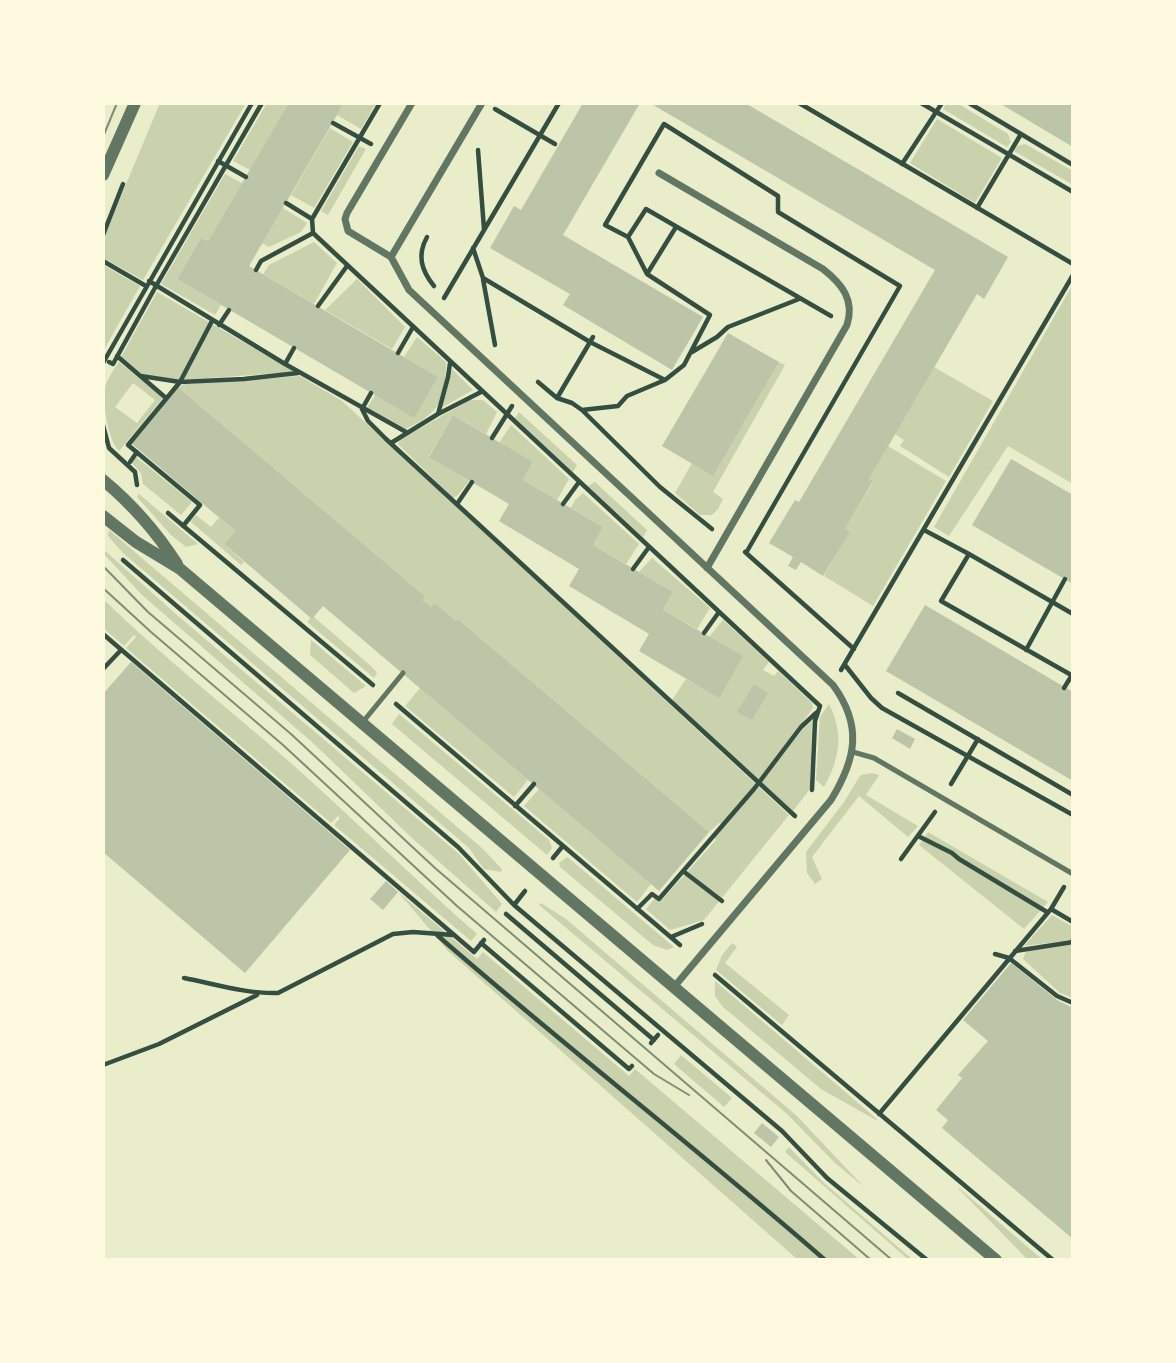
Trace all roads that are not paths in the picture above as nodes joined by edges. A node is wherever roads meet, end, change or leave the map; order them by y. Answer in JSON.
{"nodes":[{"id":1,"x":135,"y":103,"type":"edge"},
{"id":2,"x":412,"y":103,"type":"edge"},
{"id":3,"x":484,"y":103,"type":"edge"},
{"id":4,"x":659,"y":173,"type":"dead end"},
{"id":5,"x":103,"y":175,"type":"edge"},
{"id":6,"x":391,"y":257,"type":"junction"},
{"id":7,"x":103,"y":480,"type":"edge"},
{"id":8,"x":103,"y":516,"type":"edge"},
{"id":9,"x":179,"y":568,"type":"junction"},
{"id":10,"x":707,"y":568,"type":"junction"},
{"id":11,"x":403,"y":673,"type":"dead end"},
{"id":12,"x":362,"y":723,"type":"junction"},
{"id":13,"x":853,"y":752,"type":"junction"},
{"id":14,"x":1073,"y":874,"type":"edge"},
{"id":15,"x":674,"y":987,"type":"junction"},
{"id":16,"x":996,"y":1260,"type":"edge"}],
"edges":[{"from":1,"to":5,"type":"street"},
{"from":2,"to":6,"type":"street"},
{"from":3,"to":6,"type":"street"},
{"from":4,"to":10,"type":"street"},
{"from":6,"to":10,"type":"street"},
{"from":7,"to":9,"type":"street"},
{"from":8,"to":9,"type":"street"},
{"from":9,"to":12,"type":"street"},
{"from":10,"to":13,"type":"street"},
{"from":11,"to":12,"type":"lane"},
{"from":12,"to":15,"type":"street"},
{"from":13,"to":14,"type":"lane"},
{"from":13,"to":15,"type":"street"},
{"from":15,"to":16,"type":"street"}]}
